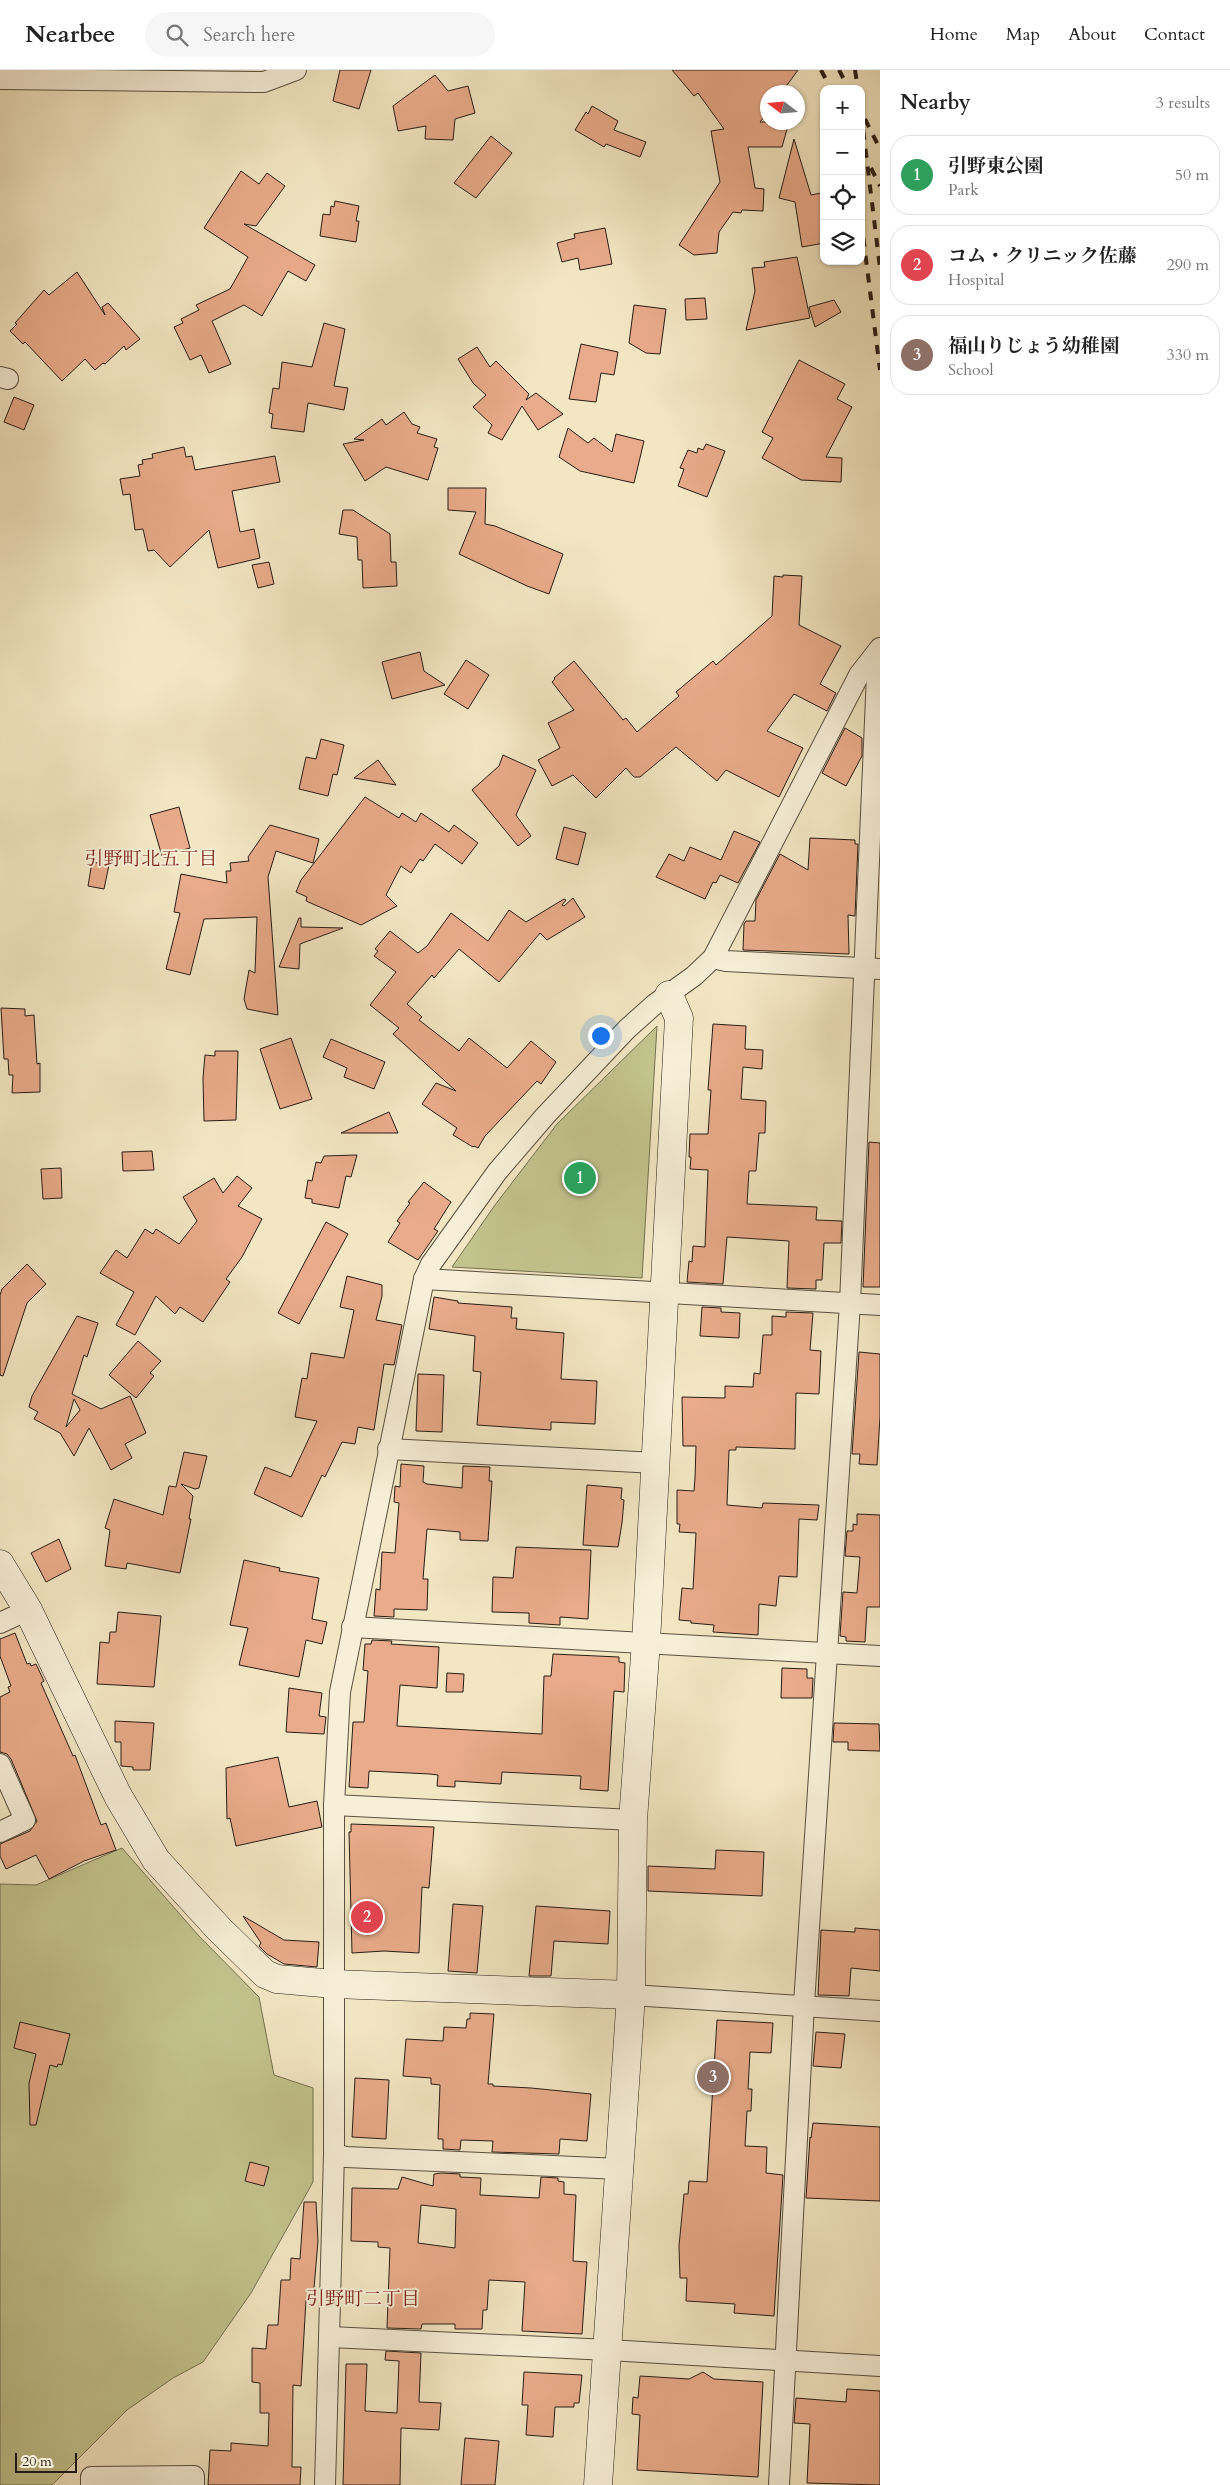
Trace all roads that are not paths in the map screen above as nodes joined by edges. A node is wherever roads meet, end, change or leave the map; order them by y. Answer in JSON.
{"nodes":[{"id":1,"x":296,"y":70,"type":"edge"},
{"id":2,"x":26,"y":74,"type":"edge"},
{"id":3,"x":0,"y":79,"type":"edge"},
{"id":4,"x":879,"y":650,"type":"edge"},
{"id":5,"x":713,"y":958,"type":"junction"},
{"id":6,"x":872,"y":969,"type":"edge"},
{"id":7,"x":668,"y":995,"type":"junction"},
{"id":8,"x":424,"y":1279,"type":"junction"},
{"id":9,"x":664,"y":1292,"type":"junction"},
{"id":10,"x":850,"y":1303,"type":"junction"},
{"id":11,"x":880,"y":1305,"type":"edge"},
{"id":12,"x":388,"y":1449,"type":"junction"},
{"id":13,"x":656,"y":1463,"type":"junction"},
{"id":14,"x":0,"y":1564,"type":"edge"},
{"id":15,"x":28,"y":1610,"type":"junction"},
{"id":16,"x":0,"y":1623,"type":"edge"},
{"id":17,"x":352,"y":1627,"type":"junction"},
{"id":18,"x":646,"y":1642,"type":"junction"},
{"id":19,"x":826,"y":1652,"type":"junction"},
{"id":20,"x":880,"y":1656,"type":"edge"},
{"id":21,"x":0,"y":1764,"type":"edge"},
{"id":22,"x":334,"y":1805,"type":"junction"},
{"id":23,"x":633,"y":1820,"type":"junction"},
{"id":24,"x":0,"y":1832,"type":"edge"},
{"id":25,"x":334,"y":1984,"type":"junction"},
{"id":26,"x":631,"y":1995,"type":"junction"},
{"id":27,"x":804,"y":2004,"type":"junction"},
{"id":28,"x":880,"y":2011,"type":"edge"},
{"id":29,"x":334,"y":2154,"type":"junction"},
{"id":30,"x":620,"y":2169,"type":"junction"},
{"id":31,"x":330,"y":2337,"type":"junction"},
{"id":32,"x":609,"y":2350,"type":"junction"},
{"id":33,"x":786,"y":2361,"type":"junction"},
{"id":34,"x":880,"y":2366,"type":"edge"},
{"id":35,"x":91,"y":2485,"type":"edge"},
{"id":36,"x":194,"y":2485,"type":"edge"},
{"id":37,"x":325,"y":2485,"type":"edge"},
{"id":38,"x":598,"y":2485,"type":"edge"},
{"id":39,"x":779,"y":2485,"type":"edge"}],
"edges":[{"from":1,"to":2,"type":"street"},
{"from":2,"to":3,"type":"street"},
{"from":4,"to":5,"type":"street"},
{"from":4,"to":6,"type":"street"},
{"from":5,"to":6,"type":"street"},
{"from":5,"to":7,"type":"street"},
{"from":6,"to":10,"type":"street"},
{"from":7,"to":8,"type":"street"},
{"from":7,"to":9,"type":"street"},
{"from":8,"to":9,"type":"street"},
{"from":8,"to":12,"type":"street"},
{"from":9,"to":10,"type":"street"},
{"from":9,"to":13,"type":"street"},
{"from":10,"to":11,"type":"street"},
{"from":10,"to":19,"type":"street"},
{"from":12,"to":13,"type":"street"},
{"from":12,"to":17,"type":"street"},
{"from":13,"to":18,"type":"street"},
{"from":14,"to":15,"type":"street"},
{"from":15,"to":16,"type":"street"},
{"from":15,"to":25,"type":"street"},
{"from":17,"to":18,"type":"street"},
{"from":17,"to":22,"type":"street"},
{"from":18,"to":19,"type":"street"},
{"from":18,"to":23,"type":"street"},
{"from":19,"to":20,"type":"street"},
{"from":19,"to":27,"type":"street"},
{"from":21,"to":24,"type":"street"},
{"from":22,"to":23,"type":"street"},
{"from":22,"to":25,"type":"street"},
{"from":23,"to":26,"type":"street"},
{"from":25,"to":26,"type":"street"},
{"from":25,"to":29,"type":"street"},
{"from":26,"to":27,"type":"street"},
{"from":26,"to":30,"type":"street"},
{"from":27,"to":28,"type":"street"},
{"from":27,"to":33,"type":"street"},
{"from":29,"to":30,"type":"street"},
{"from":29,"to":31,"type":"street"},
{"from":30,"to":32,"type":"street"},
{"from":31,"to":32,"type":"street"},
{"from":31,"to":37,"type":"street"},
{"from":32,"to":33,"type":"street"},
{"from":32,"to":38,"type":"street"},
{"from":33,"to":34,"type":"street"},
{"from":33,"to":39,"type":"street"},
{"from":35,"to":36,"type":"street"}]}
